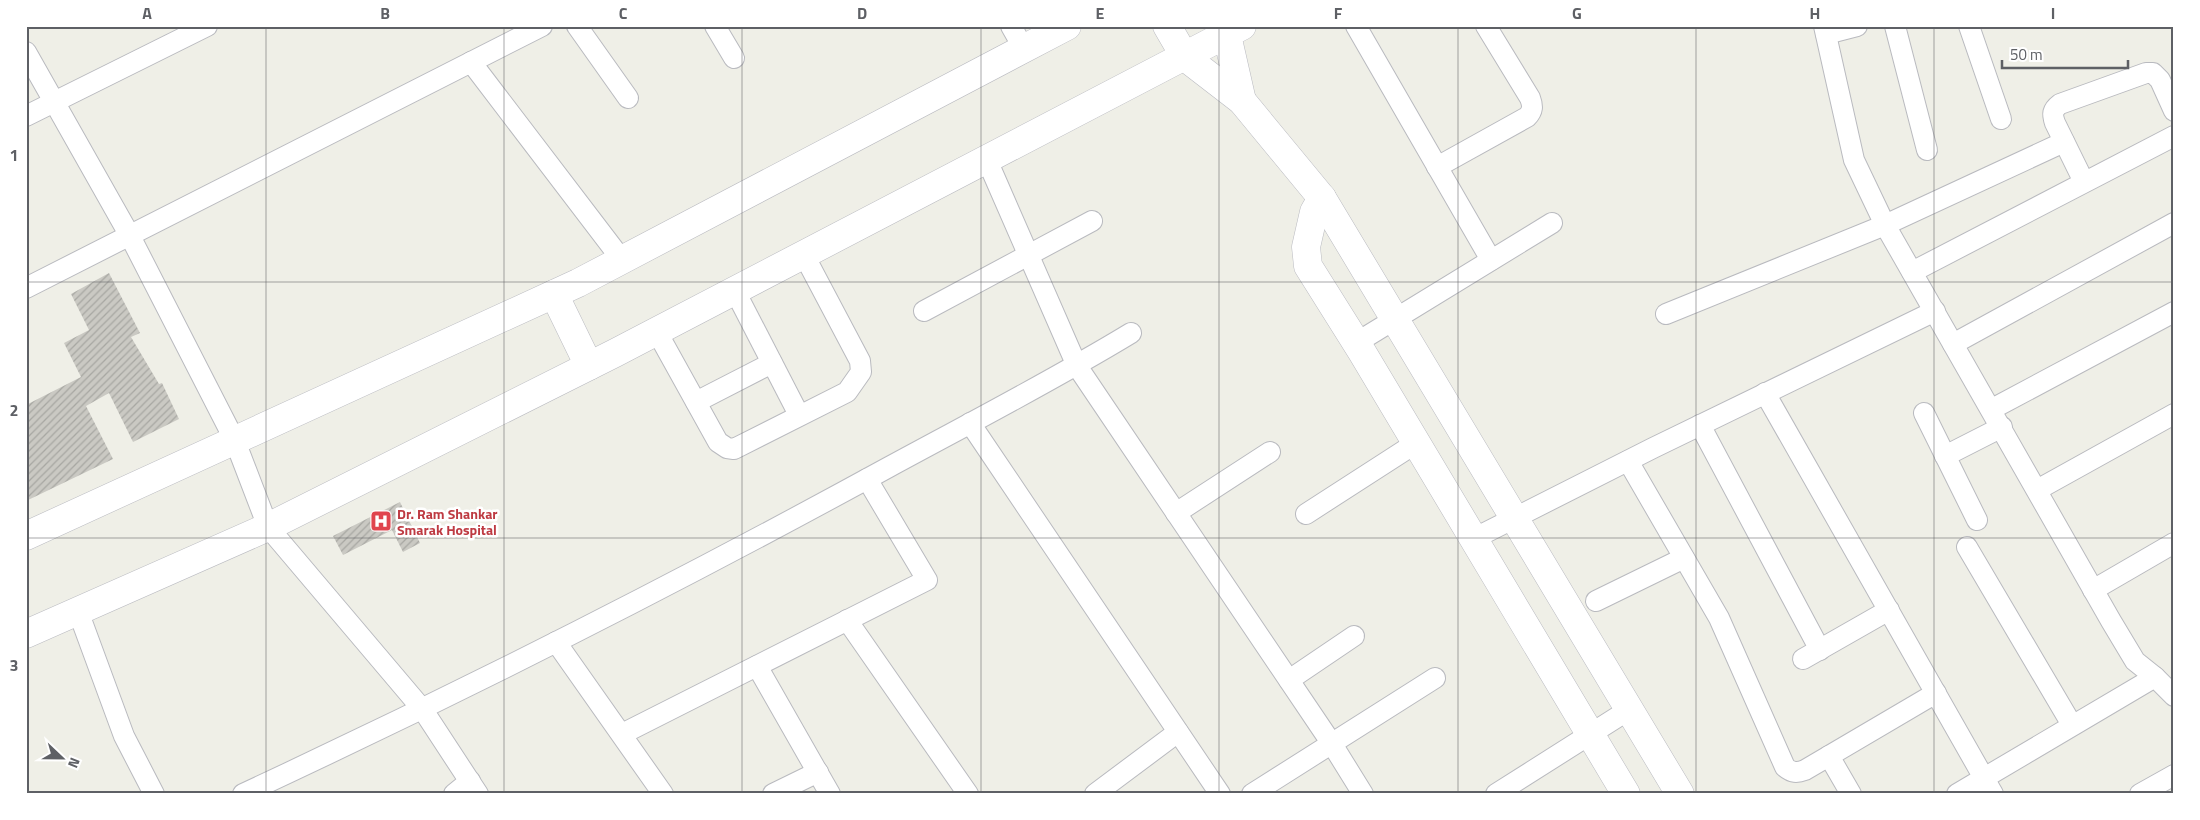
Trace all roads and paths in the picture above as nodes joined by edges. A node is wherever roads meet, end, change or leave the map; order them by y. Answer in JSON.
{"nodes":[{"id":1,"x":542,"y":26,"type":"edge"},
{"id":2,"x":577,"y":26,"type":"edge"},
{"id":3,"x":715,"y":26,"type":"edge"},
{"id":4,"x":1066,"y":26,"type":"edge"},
{"id":5,"x":1167,"y":26,"type":"edge"},
{"id":6,"x":1356,"y":26,"type":"edge"},
{"id":7,"x":1486,"y":26,"type":"edge"},
{"id":8,"x":1857,"y":26,"type":"edge"},
{"id":9,"x":1895,"y":26,"type":"edge"},
{"id":10,"x":1969,"y":26,"type":"edge"},
{"id":11,"x":203,"y":27,"type":"edge"},
{"id":12,"x":1230,"y":29,"type":"edge"},
{"id":13,"x":1825,"y":30,"type":"edge"},
{"id":14,"x":1017,"y":38,"type":"edge"},
{"id":15,"x":26,"y":52,"type":"edge"},
{"id":16,"x":1184,"y":57,"type":"junction"},
{"id":17,"x":734,"y":58,"type":"dead end"},
{"id":18,"x":471,"y":62,"type":"junction"},
{"id":19,"x":628,"y":98,"type":"dead end"},
{"id":20,"x":1242,"y":101,"type":"junction"},
{"id":21,"x":53,"y":102,"type":"junction"},
{"id":22,"x":2174,"y":111,"type":"edge"},
{"id":23,"x":26,"y":116,"type":"edge"},
{"id":24,"x":2001,"y":120,"type":"dead end"},
{"id":25,"x":2174,"y":136,"type":"edge"},
{"id":26,"x":2064,"y":142,"type":"junction"},
{"id":27,"x":1927,"y":150,"type":"dead end"},
{"id":28,"x":987,"y":160,"type":"junction"},
{"id":29,"x":1437,"y":167,"type":"junction"},
{"id":30,"x":2084,"y":182,"type":"junction"},
{"id":31,"x":1322,"y":198,"type":"junction"},
{"id":32,"x":1092,"y":221,"type":"dead end"},
{"id":33,"x":2174,"y":223,"type":"edge"},
{"id":34,"x":1552,"y":224,"type":"dead end"},
{"id":35,"x":1885,"y":225,"type":"junction"},
{"id":36,"x":130,"y":236,"type":"junction"},
{"id":37,"x":804,"y":255,"type":"junction"},
{"id":38,"x":1029,"y":256,"type":"junction"},
{"id":39,"x":622,"y":260,"type":"junction"},
{"id":40,"x":1491,"y":260,"type":"junction"},
{"id":41,"x":1912,"y":272,"type":"junction"},
{"id":42,"x":26,"y":288,"type":"edge"},
{"id":43,"x":735,"y":291,"type":"junction"},
{"id":44,"x":554,"y":294,"type":"junction"},
{"id":45,"x":1935,"y":311,"type":"junction"},
{"id":46,"x":924,"y":312,"type":"dead end"},
{"id":47,"x":2174,"y":312,"type":"edge"},
{"id":48,"x":1666,"y":314,"type":"dead end"},
{"id":49,"x":1396,"y":318,"type":"junction"},
{"id":50,"x":657,"y":332,"type":"junction"},
{"id":51,"x":1131,"y":334,"type":"dead end"},
{"id":52,"x":1356,"y":343,"type":"junction"},
{"id":53,"x":1953,"y":344,"type":"junction"},
{"id":54,"x":772,"y":363,"type":"junction"},
{"id":55,"x":589,"y":366,"type":"junction"},
{"id":56,"x":1077,"y":366,"type":"junction"},
{"id":57,"x":1765,"y":393,"type":"junction"},
{"id":58,"x":696,"y":402,"type":"junction"},
{"id":59,"x":1992,"y":409,"type":"junction"},
{"id":60,"x":1924,"y":413,"type":"dead end"},
{"id":61,"x":2174,"y":414,"type":"edge"},
{"id":62,"x":799,"y":415,"type":"junction"},
{"id":63,"x":970,"y":423,"type":"junction"},
{"id":64,"x":1700,"y":425,"type":"junction"},
{"id":65,"x":2002,"y":427,"type":"junction"},
{"id":66,"x":235,"y":441,"type":"junction"},
{"id":67,"x":1416,"y":443,"type":"junction"},
{"id":68,"x":1270,"y":452,"type":"dead end"},
{"id":69,"x":1945,"y":456,"type":"junction"},
{"id":70,"x":1628,"y":461,"type":"junction"},
{"id":71,"x":867,"y":479,"type":"junction"},
{"id":72,"x":2037,"y":490,"type":"junction"},
{"id":73,"x":1176,"y":512,"type":"junction"},
{"id":74,"x":1306,"y":514,"type":"dead end"},
{"id":75,"x":1516,"y":518,"type":"junction"},
{"id":76,"x":1977,"y":520,"type":"dead end"},
{"id":77,"x":268,"y":526,"type":"junction"},
{"id":78,"x":26,"y":536,"type":"edge"},
{"id":79,"x":1473,"y":539,"type":"junction"},
{"id":80,"x":2174,"y":543,"type":"edge"},
{"id":81,"x":1967,"y":547,"type":"dead end"},
{"id":82,"x":1684,"y":558,"type":"junction"},
{"id":83,"x":2093,"y":590,"type":"junction"},
{"id":84,"x":1596,"y":602,"type":"dead end"},
{"id":85,"x":1889,"y":610,"type":"junction"},
{"id":86,"x":78,"y":611,"type":"junction"},
{"id":87,"x":848,"y":620,"type":"junction"},
{"id":88,"x":26,"y":634,"type":"edge"},
{"id":89,"x":1354,"y":636,"type":"dead end"},
{"id":90,"x":556,"y":642,"type":"junction"},
{"id":91,"x":757,"y":666,"type":"junction"},
{"id":92,"x":2155,"y":677,"type":"junction"},
{"id":93,"x":1435,"y":678,"type":"dead end"},
{"id":94,"x":1289,"y":680,"type":"junction"},
{"id":95,"x":1936,"y":693,"type":"junction"},
{"id":96,"x":2174,"y":696,"type":"edge"},
{"id":97,"x":1630,"y":709,"type":"junction"},
{"id":98,"x":423,"y":710,"type":"junction"},
{"id":99,"x":2072,"y":725,"type":"junction"},
{"id":100,"x":1178,"y":732,"type":"junction"},
{"id":101,"x":622,"y":734,"type":"junction"},
{"id":102,"x":1590,"y":735,"type":"junction"},
{"id":103,"x":1332,"y":744,"type":"junction"},
{"id":104,"x":1829,"y":756,"type":"junction"},
{"id":105,"x":818,"y":772,"type":"junction"},
{"id":106,"x":2174,"y":775,"type":"edge"},
{"id":107,"x":1989,"y":786,"type":"edge"},
{"id":108,"x":474,"y":788,"type":"edge"},
{"id":109,"x":1508,"y":791,"type":"edge"},
{"id":110,"x":154,"y":794,"type":"edge"},
{"id":111,"x":243,"y":794,"type":"edge"},
{"id":112,"x":454,"y":794,"type":"edge"},
{"id":113,"x":662,"y":794,"type":"edge"},
{"id":114,"x":772,"y":794,"type":"edge"},
{"id":115,"x":830,"y":794,"type":"edge"},
{"id":116,"x":968,"y":794,"type":"edge"},
{"id":117,"x":1095,"y":794,"type":"edge"},
{"id":118,"x":1220,"y":794,"type":"edge"},
{"id":119,"x":1252,"y":794,"type":"edge"},
{"id":120,"x":1363,"y":794,"type":"edge"},
{"id":121,"x":1626,"y":794,"type":"edge"},
{"id":122,"x":1680,"y":794,"type":"edge"},
{"id":123,"x":1851,"y":794,"type":"edge"},
{"id":124,"x":1957,"y":794,"type":"edge"},
{"id":125,"x":2140,"y":794,"type":"edge"}],
"edges":[{"from":1,"to":18,"type":"street"},
{"from":2,"to":19,"type":"street"},
{"from":3,"to":17,"type":"street"},
{"from":4,"to":14,"type":"street"},
{"from":5,"to":16,"type":"street"},
{"from":6,"to":29,"type":"street"},
{"from":7,"to":29,"type":"street"},
{"from":8,"to":13,"type":"street"},
{"from":9,"to":27,"type":"street"},
{"from":10,"to":24,"type":"street"},
{"from":11,"to":21,"type":"street"},
{"from":12,"to":16,"type":"street"},
{"from":12,"to":20,"type":"street"},
{"from":13,"to":35,"type":"street"},
{"from":14,"to":39,"type":"street"},
{"from":15,"to":21,"type":"street"},
{"from":16,"to":20,"type":"street"},
{"from":16,"to":28,"type":"street"},
{"from":18,"to":36,"type":"street"},
{"from":18,"to":39,"type":"street"},
{"from":20,"to":31,"type":"street"},
{"from":21,"to":23,"type":"street"},
{"from":21,"to":36,"type":"street"},
{"from":22,"to":26,"type":"street"},
{"from":25,"to":30,"type":"street"},
{"from":26,"to":30,"type":"street"},
{"from":26,"to":35,"type":"street"},
{"from":28,"to":37,"type":"street"},
{"from":28,"to":38,"type":"street"},
{"from":29,"to":40,"type":"street"},
{"from":30,"to":41,"type":"street"},
{"from":31,"to":49,"type":"street"},
{"from":31,"to":52,"type":"street"},
{"from":32,"to":38,"type":"street"},
{"from":33,"to":53,"type":"street"},
{"from":34,"to":40,"type":"street"},
{"from":35,"to":41,"type":"street"},
{"from":35,"to":48,"type":"street"},
{"from":36,"to":42,"type":"street"},
{"from":36,"to":66,"type":"street"},
{"from":37,"to":43,"type":"street"},
{"from":37,"to":62,"type":"street"},
{"from":38,"to":46,"type":"street"},
{"from":38,"to":56,"type":"street"},
{"from":39,"to":44,"type":"street"},
{"from":40,"to":49,"type":"street"},
{"from":41,"to":45,"type":"street"},
{"from":43,"to":50,"type":"street"},
{"from":43,"to":54,"type":"street"},
{"from":44,"to":55,"type":"street"},
{"from":44,"to":66,"type":"street"},
{"from":45,"to":53,"type":"street"},
{"from":45,"to":57,"type":"street"},
{"from":47,"to":59,"type":"street"},
{"from":49,"to":52,"type":"street"},
{"from":49,"to":75,"type":"street"},
{"from":50,"to":55,"type":"street"},
{"from":50,"to":58,"type":"street"},
{"from":51,"to":56,"type":"street"},
{"from":52,"to":67,"type":"street"},
{"from":53,"to":59,"type":"street"},
{"from":54,"to":58,"type":"street"},
{"from":54,"to":62,"type":"street"},
{"from":55,"to":77,"type":"street"},
{"from":56,"to":63,"type":"street"},
{"from":56,"to":73,"type":"street"},
{"from":57,"to":64,"type":"street"},
{"from":57,"to":85,"type":"street"},
{"from":58,"to":62,"type":"street"},
{"from":59,"to":65,"type":"street"},
{"from":60,"to":69,"type":"street"},
{"from":61,"to":72,"type":"street"},
{"from":63,"to":71,"type":"street"},
{"from":63,"to":100,"type":"street"},
{"from":64,"to":70,"type":"street"},
{"from":64,"to":85,"type":"street"},
{"from":65,"to":69,"type":"street"},
{"from":65,"to":72,"type":"street"},
{"from":66,"to":77,"type":"street"},
{"from":66,"to":78,"type":"street"},
{"from":67,"to":74,"type":"street"},
{"from":67,"to":79,"type":"street"},
{"from":68,"to":73,"type":"street"},
{"from":69,"to":76,"type":"street"},
{"from":70,"to":75,"type":"street"},
{"from":70,"to":82,"type":"street"},
{"from":71,"to":87,"type":"street"},
{"from":71,"to":90,"type":"street"},
{"from":72,"to":83,"type":"street"},
{"from":73,"to":94,"type":"street"},
{"from":75,"to":79,"type":"street"},
{"from":75,"to":97,"type":"street"},
{"from":77,"to":86,"type":"street"},
{"from":77,"to":98,"type":"street"},
{"from":79,"to":102,"type":"street"},
{"from":80,"to":83,"type":"street"},
{"from":81,"to":99,"type":"street"},
{"from":82,"to":84,"type":"street"},
{"from":82,"to":104,"type":"street"},
{"from":83,"to":92,"type":"street"},
{"from":85,"to":95,"type":"street"},
{"from":86,"to":88,"type":"street"},
{"from":86,"to":110,"type":"street"},
{"from":87,"to":91,"type":"street"},
{"from":87,"to":116,"type":"street"},
{"from":89,"to":94,"type":"street"},
{"from":90,"to":98,"type":"street"},
{"from":90,"to":101,"type":"street"},
{"from":91,"to":101,"type":"street"},
{"from":91,"to":105,"type":"street"},
{"from":92,"to":96,"type":"street"},
{"from":92,"to":99,"type":"street"},
{"from":93,"to":103,"type":"street"},
{"from":94,"to":103,"type":"street"},
{"from":95,"to":104,"type":"street"},
{"from":95,"to":107,"type":"street"},
{"from":97,"to":102,"type":"street"},
{"from":97,"to":122,"type":"street"},
{"from":98,"to":108,"type":"street"},
{"from":98,"to":111,"type":"street"},
{"from":99,"to":107,"type":"street"},
{"from":100,"to":117,"type":"street"},
{"from":100,"to":118,"type":"street"},
{"from":101,"to":113,"type":"street"},
{"from":102,"to":109,"type":"street"},
{"from":102,"to":121,"type":"street"},
{"from":103,"to":119,"type":"street"},
{"from":103,"to":120,"type":"street"},
{"from":104,"to":123,"type":"street"},
{"from":105,"to":114,"type":"street"},
{"from":105,"to":115,"type":"street"},
{"from":106,"to":125,"type":"street"},
{"from":107,"to":124,"type":"street"},
{"from":108,"to":112,"type":"street"}]}
